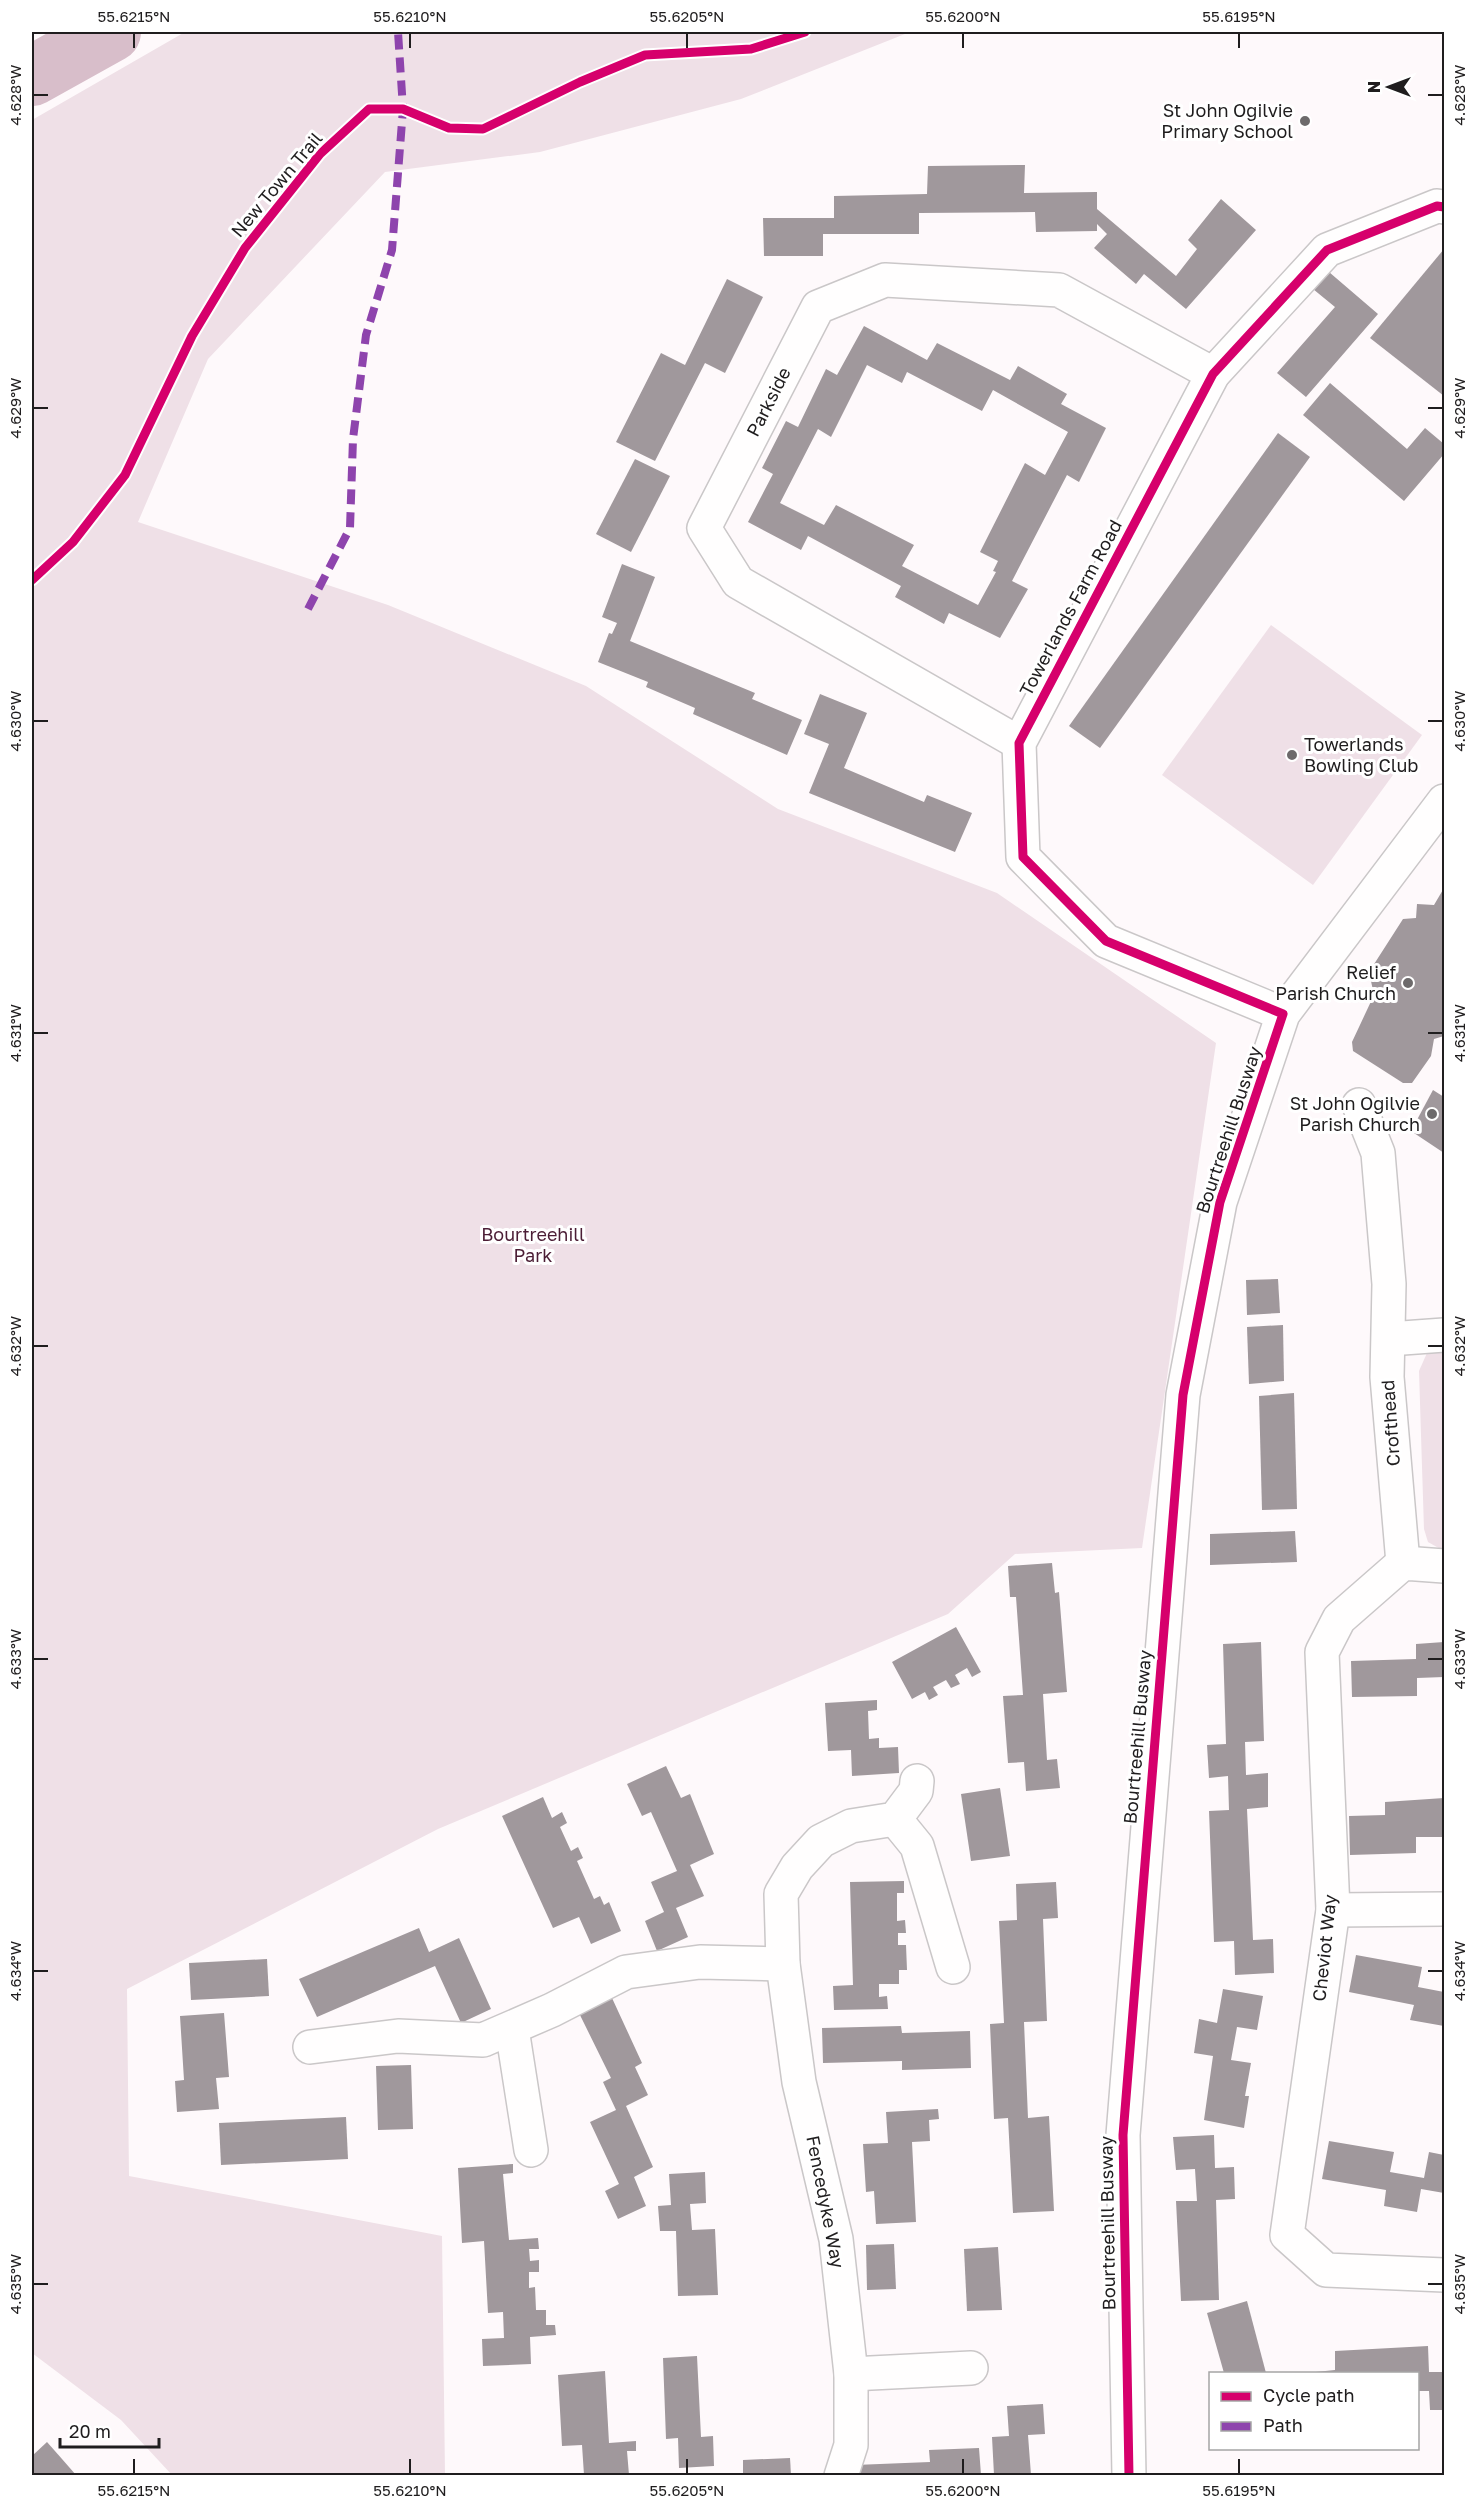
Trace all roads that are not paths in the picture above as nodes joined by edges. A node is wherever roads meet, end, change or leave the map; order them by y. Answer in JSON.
{"nodes":[{"id":1,"x":1444,"y":207,"type":"edge"},
{"id":2,"x":1213,"y":374,"type":"junction"},
{"id":3,"x":1019,"y":743,"type":"junction"},
{"id":4,"x":1444,"y":801,"type":"edge"},
{"id":5,"x":1283,"y":1014,"type":"junction"},
{"id":6,"x":1359,"y":1106,"type":"dead end"},
{"id":7,"x":1444,"y":1335,"type":"edge"},
{"id":8,"x":1389,"y":1339,"type":"junction"},
{"id":9,"x":1403,"y":1563,"type":"junction"},
{"id":10,"x":1444,"y":1566,"type":"edge"},
{"id":11,"x":917,"y":1781,"type":"dead end"},
{"id":12,"x":895,"y":1819,"type":"junction"},
{"id":13,"x":1444,"y":1905,"type":"edge"},
{"id":14,"x":1333,"y":1910,"type":"junction"},
{"id":15,"x":783,"y":1964,"type":"junction"},
{"id":16,"x":953,"y":1966,"type":"dead end"},
{"id":17,"x":498,"y":2035,"type":"junction"},
{"id":18,"x":310,"y":2047,"type":"dead end"},
{"id":19,"x":531,"y":2150,"type":"dead end"},
{"id":20,"x":1444,"y":2275,"type":"edge"},
{"id":21,"x":971,"y":2368,"type":"dead end"},
{"id":22,"x":851,"y":2374,"type":"junction"},
{"id":23,"x":841,"y":2475,"type":"edge"},
{"id":24,"x":1129,"y":2475,"type":"edge"}],
"edges":[{"from":1,"to":2,"type":"street","name":"Towerlands Farm Road"},
{"from":2,"to":3,"type":"street","name":"Towerlands Farm Road"},
{"from":2,"to":3,"type":"street","name":"Parkside"},
{"from":3,"to":5,"type":"street","name":"Towerlands Farm Road"},
{"from":4,"to":5,"type":"street","name":"Bourtreehill Busway"},
{"from":5,"to":24,"type":"street","name":"Bourtreehill Busway"},
{"from":6,"to":8,"type":"street","name":"Crofthead"},
{"from":7,"to":8,"type":"street"},
{"from":8,"to":9,"type":"street","name":"Crofthead"},
{"from":9,"to":10,"type":"street"},
{"from":9,"to":14,"type":"street","name":"Cheviot Way"},
{"from":11,"to":12,"type":"street"},
{"from":12,"to":15,"type":"street","name":"Fencedyke Way"},
{"from":12,"to":16,"type":"street"},
{"from":13,"to":14,"type":"street"},
{"from":14,"to":20,"type":"street","name":"Cheviot Way"},
{"from":15,"to":17,"type":"street"},
{"from":15,"to":22,"type":"street","name":"Fencedyke Way"},
{"from":17,"to":18,"type":"street"},
{"from":17,"to":19,"type":"street"},
{"from":21,"to":22,"type":"street"},
{"from":22,"to":23,"type":"street","name":"Fencedyke Way"}]}
